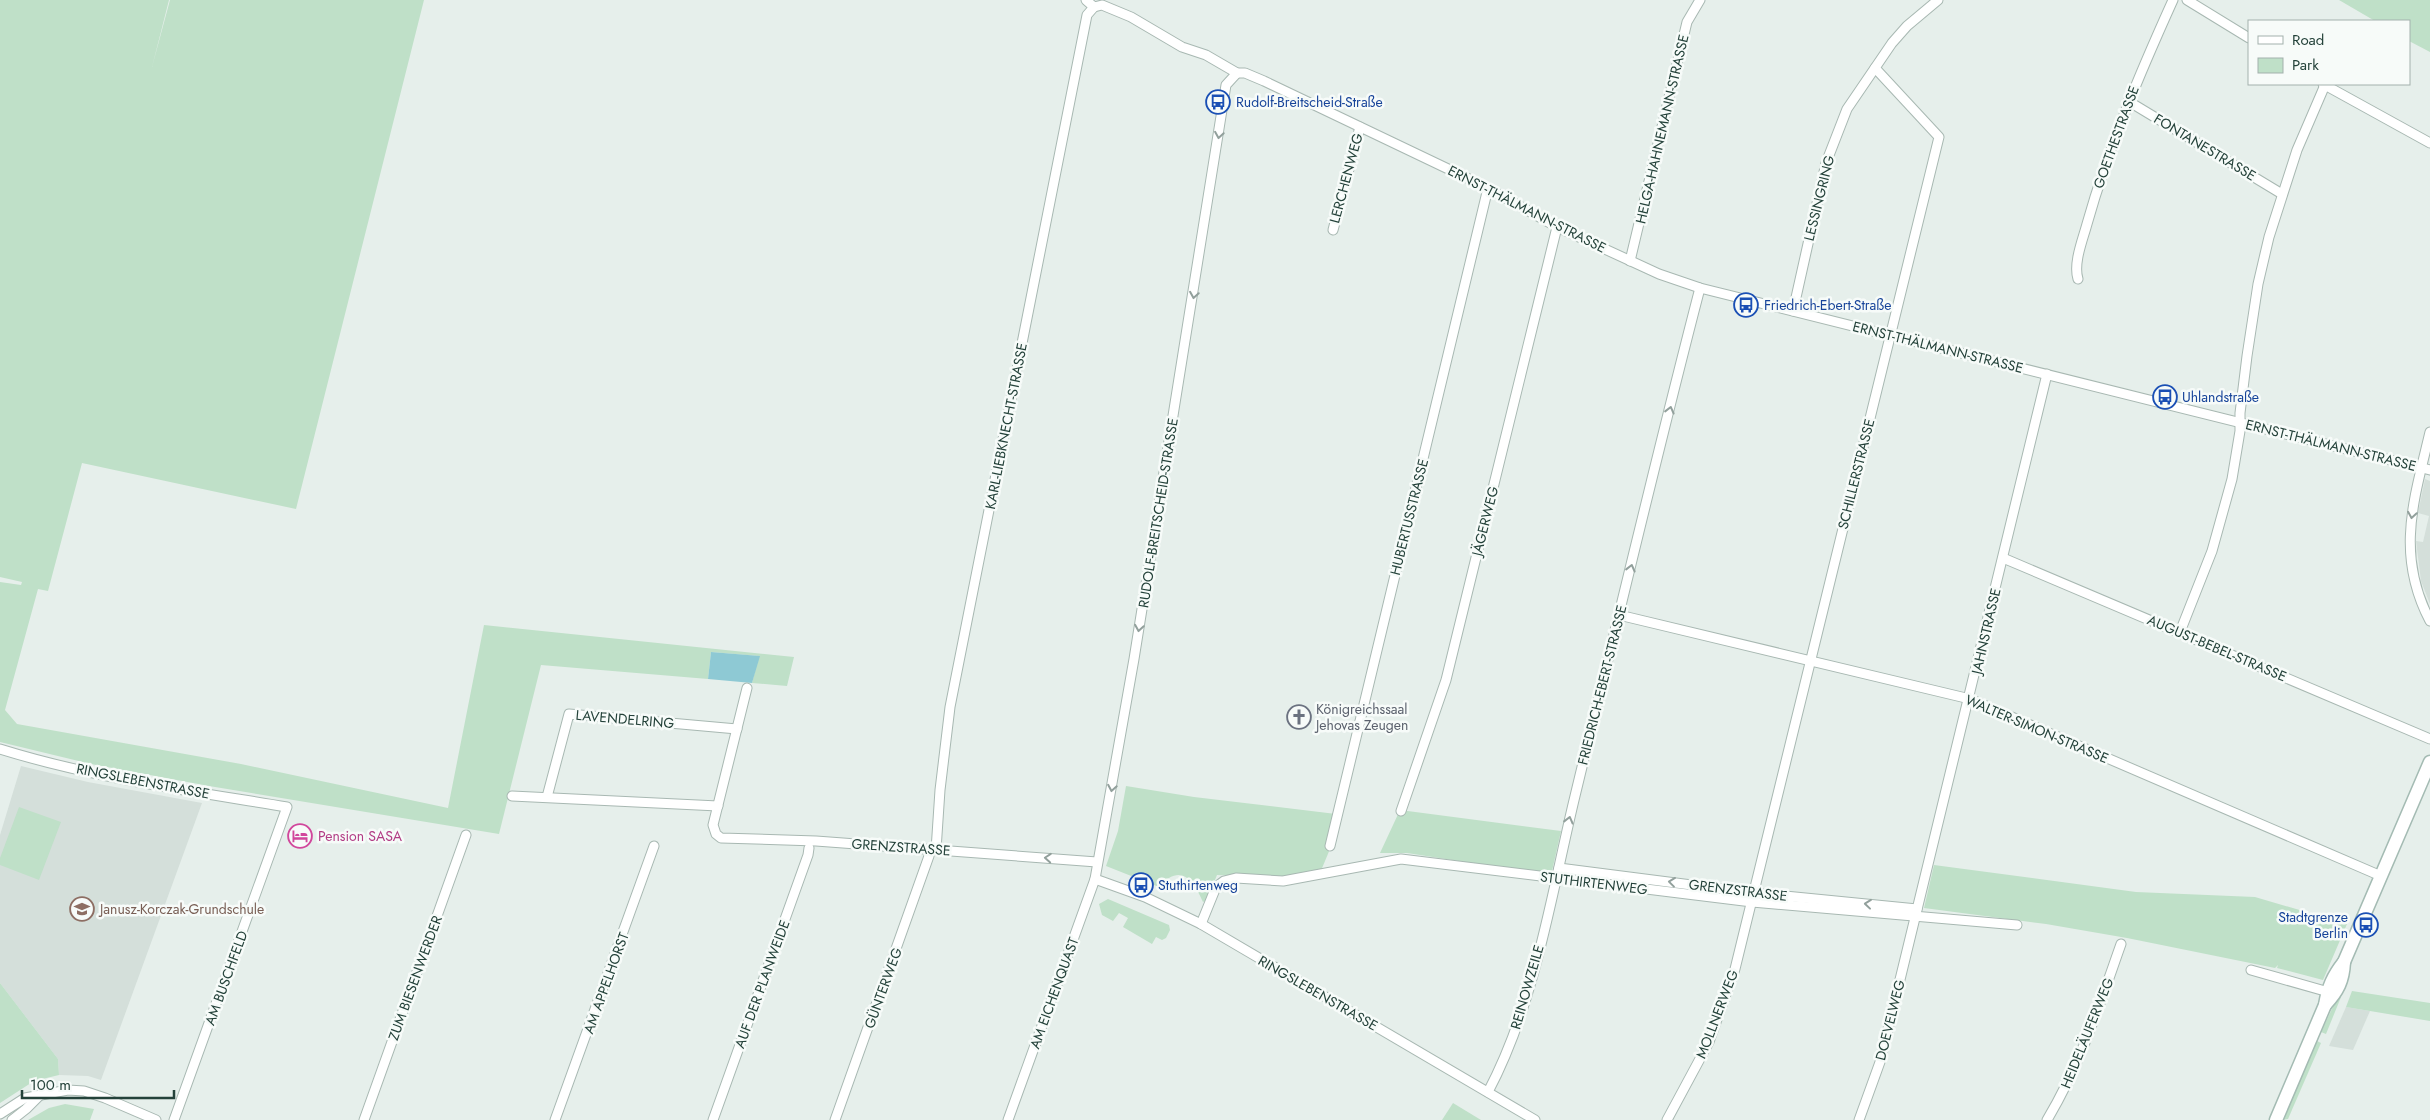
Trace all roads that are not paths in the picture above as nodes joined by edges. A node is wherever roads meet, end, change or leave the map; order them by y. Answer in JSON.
{"nodes":[{"id":1,"x":1086,"y":0,"type":"edge"},
{"id":2,"x":1700,"y":0,"type":"edge"},
{"id":3,"x":1938,"y":0,"type":"edge"},
{"id":4,"x":2173,"y":0,"type":"edge"},
{"id":5,"x":2187,"y":0,"type":"edge"},
{"id":6,"x":1094,"y":7,"type":"junction"},
{"id":7,"x":2248,"y":37,"type":"edge"},
{"id":8,"x":1875,"y":68,"type":"junction"},
{"id":9,"x":1237,"y":73,"type":"junction"},
{"id":10,"x":2324,"y":85,"type":"edge"},
{"id":11,"x":2326,"y":85,"type":"edge"},
{"id":12,"x":2128,"y":101,"type":"junction"},
{"id":13,"x":1360,"y":127,"type":"junction"},
{"id":14,"x":2430,"y":143,"type":"edge"},
{"id":15,"x":1488,"y":188,"type":"junction"},
{"id":16,"x":2282,"y":194,"type":"junction"},
{"id":17,"x":1557,"y":227,"type":"junction"},
{"id":18,"x":1333,"y":230,"type":"dead end"},
{"id":19,"x":1630,"y":261,"type":"junction"},
{"id":20,"x":2078,"y":279,"type":"dead end"},
{"id":21,"x":1700,"y":288,"type":"junction"},
{"id":22,"x":1792,"y":311,"type":"junction"},
{"id":23,"x":1890,"y":334,"type":"junction"},
{"id":24,"x":2047,"y":374,"type":"junction"},
{"id":25,"x":2241,"y":423,"type":"junction"},
{"id":26,"x":2430,"y":432,"type":"edge"},
{"id":27,"x":2426,"y":469,"type":"edge"},
{"id":28,"x":2003,"y":558,"type":"junction"},
{"id":29,"x":1619,"y":615,"type":"junction"},
{"id":30,"x":2430,"y":621,"type":"edge"},
{"id":31,"x":2180,"y":632,"type":"junction"},
{"id":32,"x":1811,"y":660,"type":"junction"},
{"id":33,"x":747,"y":688,"type":"dead end"},
{"id":34,"x":1970,"y":699,"type":"junction"},
{"id":35,"x":737,"y":729,"type":"junction"},
{"id":36,"x":2430,"y":739,"type":"edge"},
{"id":37,"x":0,"y":749,"type":"edge"},
{"id":38,"x":2430,"y":762,"type":"edge"},
{"id":39,"x":512,"y":796,"type":"dead end"},
{"id":40,"x":547,"y":797,"type":"junction"},
{"id":41,"x":718,"y":806,"type":"junction"},
{"id":42,"x":287,"y":807,"type":"joint"},
{"id":43,"x":1401,"y":811,"type":"dead end"},
{"id":44,"x":466,"y":836,"type":"dead end"},
{"id":45,"x":654,"y":846,"type":"dead end"},
{"id":46,"x":1330,"y":846,"type":"dead end"},
{"id":47,"x":809,"y":848,"type":"dead end"},
{"id":48,"x":933,"y":853,"type":"junction"},
{"id":49,"x":1096,"y":864,"type":"junction"},
{"id":50,"x":1559,"y":868,"type":"junction"},
{"id":51,"x":2381,"y":876,"type":"junction"},
{"id":52,"x":1557,"y":878,"type":"junction"},
{"id":53,"x":1095,"y":879,"type":"junction"},
{"id":54,"x":1754,"y":893,"type":"junction"},
{"id":55,"x":1752,"y":902,"type":"junction"},
{"id":56,"x":1916,"y":913,"type":"junction"},
{"id":57,"x":1201,"y":924,"type":"junction"},
{"id":58,"x":2017,"y":925,"type":"dead end"},
{"id":59,"x":2121,"y":944,"type":"dead end"},
{"id":60,"x":2251,"y":970,"type":"dead end"},
{"id":61,"x":2333,"y":988,"type":"junction"},
{"id":62,"x":1488,"y":1092,"type":"junction"},
{"id":63,"x":39,"y":1096,"type":"junction"},
{"id":64,"x":0,"y":1114,"type":"edge"},
{"id":65,"x":12,"y":1120,"type":"edge"},
{"id":66,"x":156,"y":1120,"type":"edge"},
{"id":67,"x":174,"y":1120,"type":"edge"},
{"id":68,"x":364,"y":1120,"type":"edge"},
{"id":69,"x":555,"y":1120,"type":"edge"},
{"id":70,"x":713,"y":1120,"type":"edge"},
{"id":71,"x":835,"y":1120,"type":"edge"},
{"id":72,"x":1008,"y":1120,"type":"edge"},
{"id":73,"x":1536,"y":1120,"type":"edge"},
{"id":74,"x":1667,"y":1120,"type":"edge"},
{"id":75,"x":1859,"y":1120,"type":"edge"},
{"id":76,"x":2047,"y":1120,"type":"edge"},
{"id":77,"x":2276,"y":1120,"type":"edge"}],
"edges":[{"from":1,"to":6,"type":"street"},
{"from":2,"to":19,"type":"street","name":"HELGA-HAHNEMANN-STRASSE"},
{"from":3,"to":8,"type":"street","name":"LESSINGRING"},
{"from":4,"to":12,"type":"street","name":"GOETHESTRASSE"},
{"from":5,"to":7,"type":"street"},
{"from":6,"to":9,"type":"street","name":"ERNST-THÄLMANN-STRASSE"},
{"from":6,"to":48,"type":"street","name":"KARL-LIEBKNECHT-STRASSE"},
{"from":8,"to":22,"type":"street","name":"LESSINGRING"},
{"from":8,"to":23,"type":"street","name":"SCHILLERSTRASSE"},
{"from":9,"to":13,"type":"street","name":"ERNST-THÄLMANN-STRASSE"},
{"from":9,"to":49,"type":"street","name":"RUDOLF-BREITSCHEID-STRASSE","one_way":true},
{"from":10,"to":16,"type":"street"},
{"from":11,"to":14,"type":"street"},
{"from":12,"to":16,"type":"street","name":"FONTANESTRASSE"},
{"from":12,"to":20,"type":"street","name":"GOETHESTRASSE"},
{"from":13,"to":15,"type":"street","name":"ERNST-THÄLMANN-STRASSE"},
{"from":13,"to":18,"type":"street","name":"LERCHENWEG"},
{"from":15,"to":17,"type":"street","name":"ERNST-THÄLMANN-STRASSE"},
{"from":15,"to":46,"type":"street","name":"HUBERTUSSTRASSE"},
{"from":16,"to":25,"type":"street"},
{"from":17,"to":19,"type":"street","name":"ERNST-THÄLMANN-STRASSE"},
{"from":17,"to":43,"type":"street","name":"JÄGERWEG"},
{"from":19,"to":21,"type":"street","name":"ERNST-THÄLMANN-STRASSE"},
{"from":21,"to":22,"type":"street","name":"ERNST-THÄLMANN-STRASSE"},
{"from":29,"to":21,"type":"street","name":"FRIEDRICH-EBERT-STRASSE","one_way":true},
{"from":22,"to":23,"type":"street","name":"ERNST-THÄLMANN-STRASSE"},
{"from":23,"to":24,"type":"street","name":"ERNST-THÄLMANN-STRASSE"},
{"from":23,"to":32,"type":"street","name":"SCHILLERSTRASSE"},
{"from":24,"to":25,"type":"street","name":"ERNST-THÄLMANN-STRASSE"},
{"from":24,"to":28,"type":"street","name":"JAHNSTRASSE"},
{"from":25,"to":27,"type":"street","name":"ERNST-THÄLMANN-STRASSE"},
{"from":25,"to":31,"type":"street"},
{"from":26,"to":27,"type":"street"},
{"from":27,"to":30,"type":"street","one_way":true},
{"from":28,"to":31,"type":"street","name":"AUGUST-BEBEL-STRASSE"},
{"from":28,"to":34,"type":"street","name":"JAHNSTRASSE"},
{"from":29,"to":32,"type":"street","name":"WALTER-SIMON-STRASSE"},
{"from":50,"to":29,"type":"street","name":"FRIEDRICH-EBERT-STRASSE","one_way":true},
{"from":31,"to":36,"type":"street","name":"AUGUST-BEBEL-STRASSE"},
{"from":32,"to":34,"type":"street","name":"WALTER-SIMON-STRASSE"},
{"from":32,"to":54,"type":"street","name":"SCHILLERSTRASSE"},
{"from":33,"to":35,"type":"street"},
{"from":34,"to":51,"type":"street","name":"WALTER-SIMON-STRASSE"},
{"from":34,"to":56,"type":"street","name":"JAHNSTRASSE"},
{"from":35,"to":40,"type":"street","name":"LAVENDELRING"},
{"from":35,"to":41,"type":"street"},
{"from":37,"to":42,"type":"street","name":"RINGSLEBENSTRASSE"},
{"from":38,"to":51,"type":"main road"},
{"from":39,"to":40,"type":"street"},
{"from":40,"to":41,"type":"street"},
{"from":41,"to":48,"type":"street","name":"GRENZSTRASSE"},
{"from":42,"to":67,"type":"street","name":"AM BUSCHFELD"},
{"from":44,"to":68,"type":"street","name":"ZUM BIESENWERDER"},
{"from":45,"to":69,"type":"street","name":"AM APPELHORST"},
{"from":47,"to":70,"type":"street","name":"AUF DER PLANWEIDE"},
{"from":49,"to":48,"type":"street","name":"GRENZSTRASSE","one_way":true},
{"from":48,"to":71,"type":"street","name":"GÜNTERWEG"},
{"from":49,"to":53,"type":"street","name":"AM EICHENQUAST"},
{"from":50,"to":52,"type":"street","name":"FRIEDRICH-EBERT-STRASSE"},
{"from":54,"to":50,"type":"street","name":"GRENZSTRASSE","one_way":true},
{"from":51,"to":61,"type":"main road"},
{"from":52,"to":55,"type":"street","name":"STUTHIRTENWEG"},
{"from":52,"to":57,"type":"street","name":"STUTHIRTENWEG"},
{"from":52,"to":62,"type":"street","name":"REINOWZEILE"},
{"from":53,"to":57,"type":"street","name":"RINGSLEBENSTRASSE"},
{"from":53,"to":72,"type":"street","name":"AM EICHENQUAST"},
{"from":54,"to":55,"type":"street","name":"SCHILLERSTRASSE"},
{"from":56,"to":54,"type":"street","name":"GRENZSTRASSE","one_way":true},
{"from":55,"to":56,"type":"street","name":"STUTHIRTENWEG"},
{"from":55,"to":74,"type":"street","name":"MOLLNERWEG"},
{"from":56,"to":58,"type":"street","name":"STUTHIRTENWEG"},
{"from":56,"to":75,"type":"street","name":"DOEVELWEG"},
{"from":57,"to":62,"type":"street","name":"RINGSLEBENSTRASSE"},
{"from":59,"to":76,"type":"street","name":"HEIDELÄUFERWEG"},
{"from":60,"to":61,"type":"street"},
{"from":61,"to":77,"type":"main road"},
{"from":62,"to":73,"type":"street","name":"RINGSLEBENSTRASSE"},
{"from":63,"to":64,"type":"street"},
{"from":63,"to":65,"type":"street"},
{"from":63,"to":66,"type":"street"}]}
